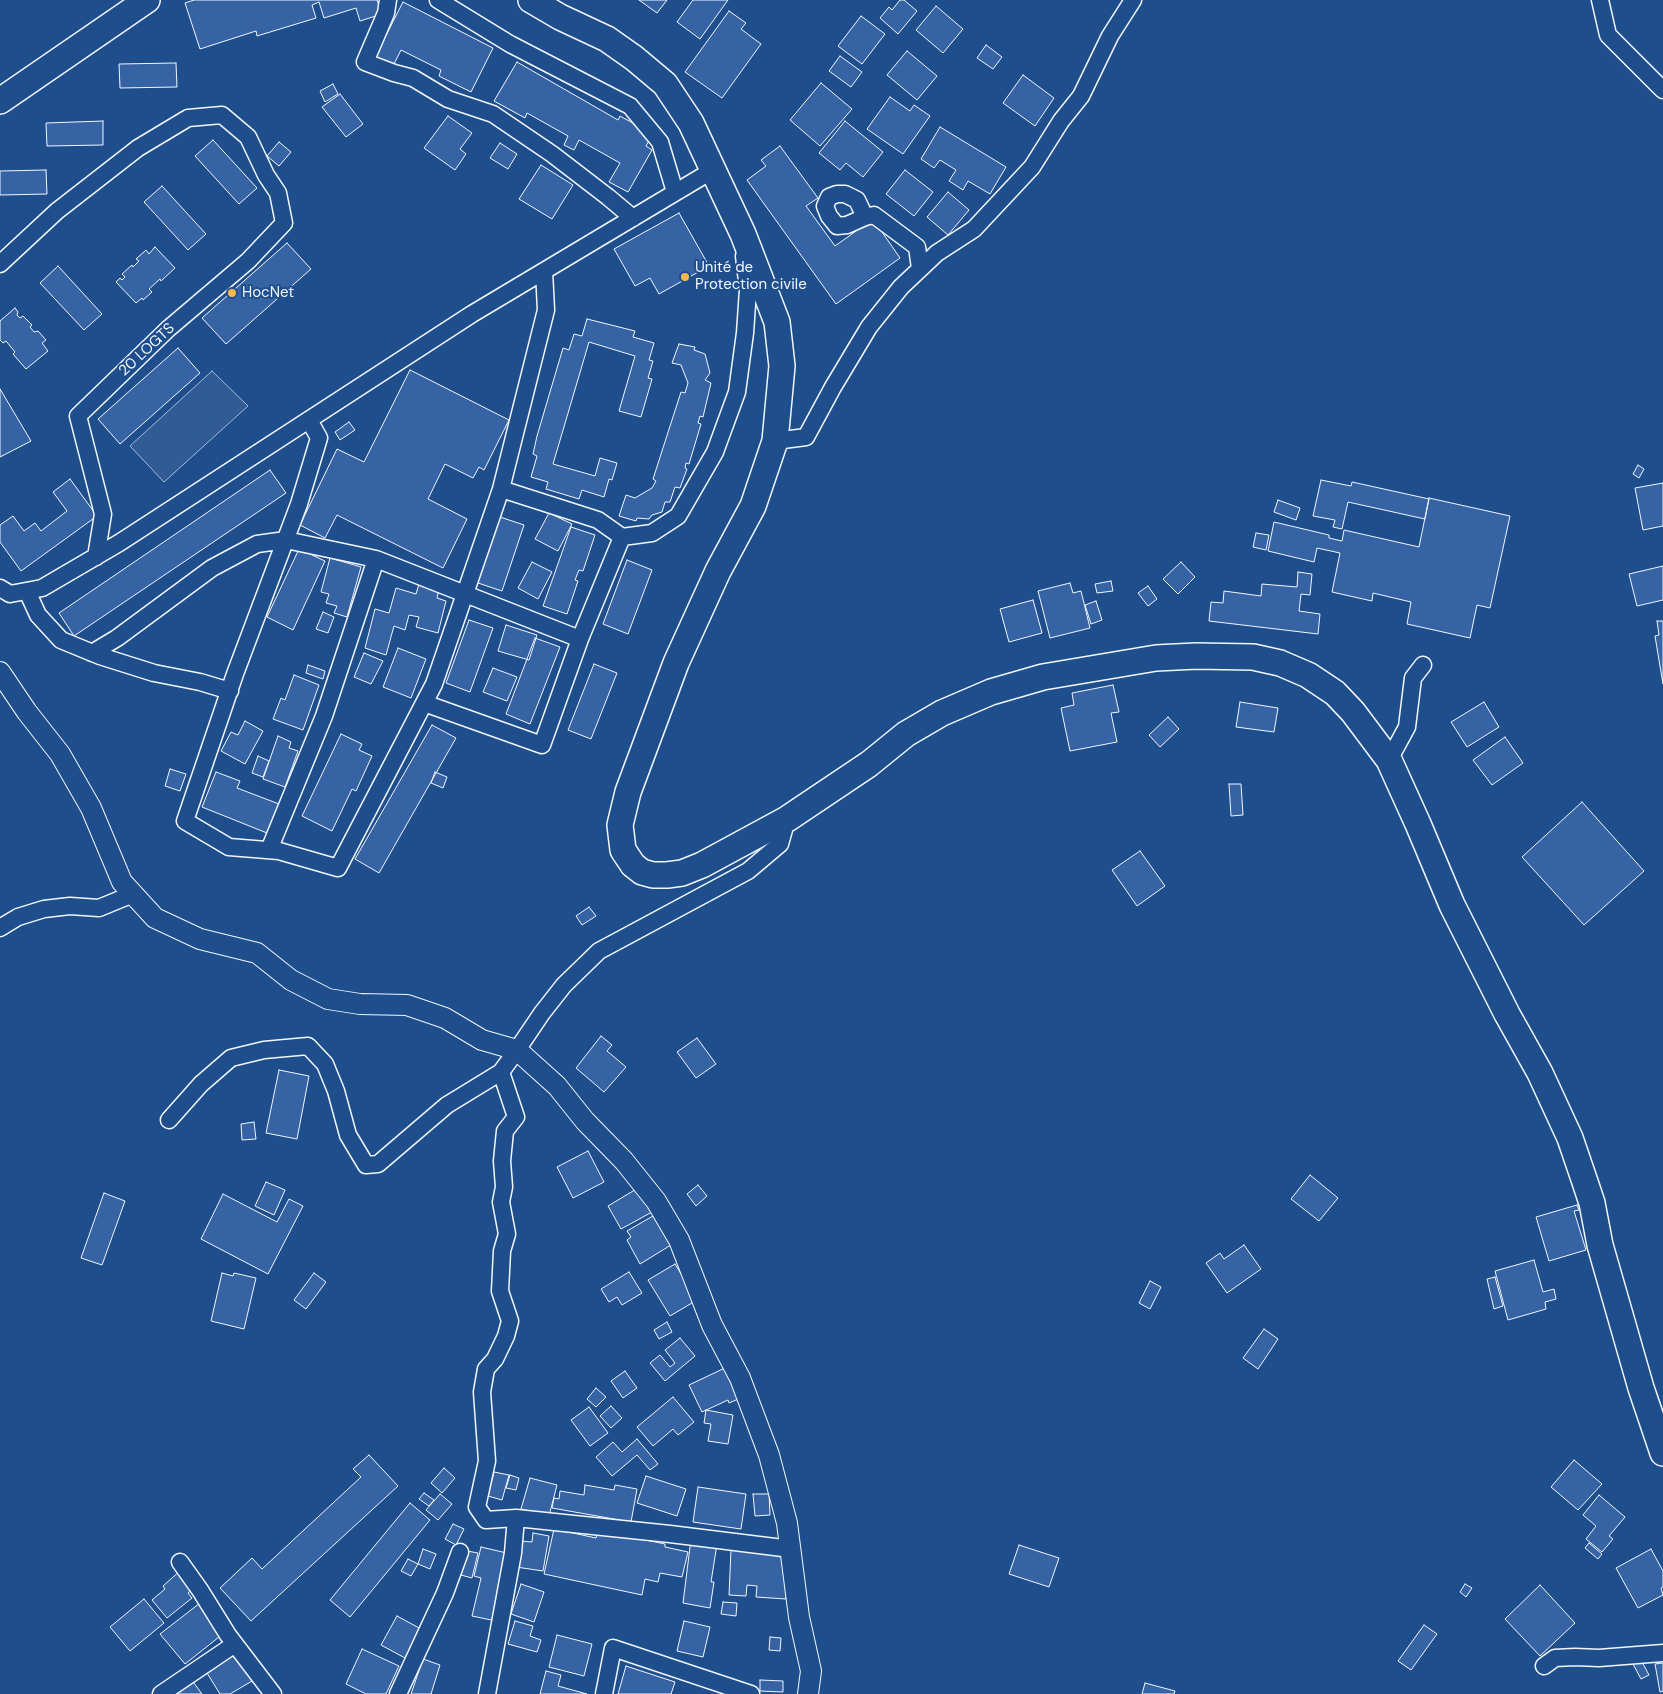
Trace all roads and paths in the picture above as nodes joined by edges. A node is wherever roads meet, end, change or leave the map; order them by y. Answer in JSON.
{"nodes":[{"id":1,"x":147,"y":0,"type":"edge"},
{"id":2,"x":388,"y":0,"type":"edge"},
{"id":3,"x":438,"y":0,"type":"edge"},
{"id":4,"x":531,"y":0,"type":"edge"},
{"id":5,"x":1134,"y":0,"type":"edge"},
{"id":6,"x":1600,"y":0,"type":"edge"},
{"id":7,"x":1663,"y":90,"type":"edge"},
{"id":8,"x":0,"y":100,"type":"edge"},
{"id":9,"x":713,"y":170,"type":"junction"},
{"id":10,"x":675,"y":192,"type":"junction"},
{"id":11,"x":865,"y":217,"type":"dead end"},
{"id":12,"x":633,"y":218,"type":"junction"},
{"id":13,"x":743,"y":234,"type":"junction"},
{"id":14,"x":0,"y":264,"type":"edge"},
{"id":15,"x":920,"y":268,"type":"junction"},
{"id":16,"x":544,"y":271,"type":"junction"},
{"id":17,"x":309,"y":420,"type":"junction"},
{"id":18,"x":775,"y":441,"type":"junction"},
{"id":19,"x":501,"y":489,"type":"junction"},
{"id":20,"x":622,"y":537,"type":"junction"},
{"id":21,"x":286,"y":540,"type":"junction"},
{"id":22,"x":96,"y":557,"type":"junction"},
{"id":23,"x":376,"y":559,"type":"junction"},
{"id":24,"x":0,"y":588,"type":"edge"},
{"id":25,"x":27,"y":591,"type":"junction"},
{"id":26,"x":464,"y":593,"type":"junction"},
{"id":27,"x":580,"y":639,"type":"junction"},
{"id":28,"x":92,"y":653,"type":"junction"},
{"id":29,"x":1422,"y":665,"type":"dead end"},
{"id":30,"x":0,"y":672,"type":"edge"},
{"id":31,"x":230,"y":691,"type":"junction"},
{"id":32,"x":424,"y":703,"type":"junction"},
{"id":33,"x":1389,"y":760,"type":"junction"},
{"id":34,"x":787,"y":819,"type":"junction"},
{"id":35,"x":269,"y":850,"type":"junction"},
{"id":36,"x":133,"y":894,"type":"junction"},
{"id":37,"x":0,"y":928,"type":"edge"},
{"id":38,"x":517,"y":1050,"type":"junction"},
{"id":39,"x":501,"y":1072,"type":"junction"},
{"id":40,"x":168,"y":1120,"type":"dead end"},
{"id":41,"x":1663,"y":1453,"type":"edge"},
{"id":42,"x":516,"y":1518,"type":"junction"},
{"id":43,"x":791,"y":1549,"type":"junction"},
{"id":44,"x":460,"y":1552,"type":"dead end"},
{"id":45,"x":180,"y":1562,"type":"dead end"},
{"id":46,"x":235,"y":1644,"type":"junction"},
{"id":47,"x":1663,"y":1653,"type":"edge"},
{"id":48,"x":1544,"y":1666,"type":"dead end"},
{"id":49,"x":161,"y":1694,"type":"edge"},
{"id":50,"x":273,"y":1694,"type":"edge"},
{"id":51,"x":398,"y":1694,"type":"edge"},
{"id":52,"x":487,"y":1694,"type":"edge"},
{"id":53,"x":604,"y":1694,"type":"edge"},
{"id":54,"x":751,"y":1694,"type":"edge"},
{"id":55,"x":808,"y":1694,"type":"edge"}],
"edges":[{"from":1,"to":8,"type":"main road"},
{"from":2,"to":12,"type":"street"},
{"from":3,"to":10,"type":"street"},
{"from":4,"to":9,"type":"main road"},
{"from":5,"to":15,"type":"street"},
{"from":6,"to":7,"type":"street"},
{"from":9,"to":10,"type":"street"},
{"from":9,"to":13,"type":"main road"},
{"from":10,"to":12,"type":"street"},
{"from":11,"to":15,"type":"street"},
{"from":12,"to":16,"type":"street"},
{"from":13,"to":18,"type":"main road"},
{"from":13,"to":20,"type":"street"},
{"from":14,"to":22,"type":"street","name":"20 LOGTS"},
{"from":15,"to":18,"type":"street"},
{"from":16,"to":17,"type":"street"},
{"from":16,"to":19,"type":"street"},
{"from":17,"to":21,"type":"street"},
{"from":17,"to":22,"type":"street"},
{"from":18,"to":34,"type":"main road"},
{"from":19,"to":20,"type":"street"},
{"from":19,"to":26,"type":"street"},
{"from":20,"to":27,"type":"street"},
{"from":21,"to":23,"type":"street"},
{"from":21,"to":28,"type":"street"},
{"from":21,"to":31,"type":"street"},
{"from":22,"to":25,"type":"street"},
{"from":23,"to":26,"type":"street"},
{"from":23,"to":35,"type":"street"},
{"from":24,"to":25,"type":"street"},
{"from":25,"to":28,"type":"street"},
{"from":26,"to":27,"type":"street"},
{"from":26,"to":32,"type":"street"},
{"from":27,"to":32,"type":"street"},
{"from":28,"to":31,"type":"street"},
{"from":29,"to":33,"type":"street"},
{"from":30,"to":36,"type":"street"},
{"from":31,"to":35,"type":"street"},
{"from":32,"to":35,"type":"street"},
{"from":33,"to":34,"type":"main road"},
{"from":33,"to":41,"type":"main road"},
{"from":34,"to":38,"type":"street"},
{"from":36,"to":37,"type":"street"},
{"from":36,"to":38,"type":"street"},
{"from":38,"to":39,"type":"street"},
{"from":38,"to":43,"type":"street"},
{"from":39,"to":40,"type":"street"},
{"from":39,"to":42,"type":"street"},
{"from":42,"to":43,"type":"street"},
{"from":42,"to":52,"type":"street"},
{"from":43,"to":55,"type":"street"},
{"from":44,"to":51,"type":"street"},
{"from":45,"to":46,"type":"street"},
{"from":46,"to":49,"type":"street"},
{"from":46,"to":50,"type":"street"},
{"from":47,"to":48,"type":"street"},
{"from":53,"to":54,"type":"street"}]}
